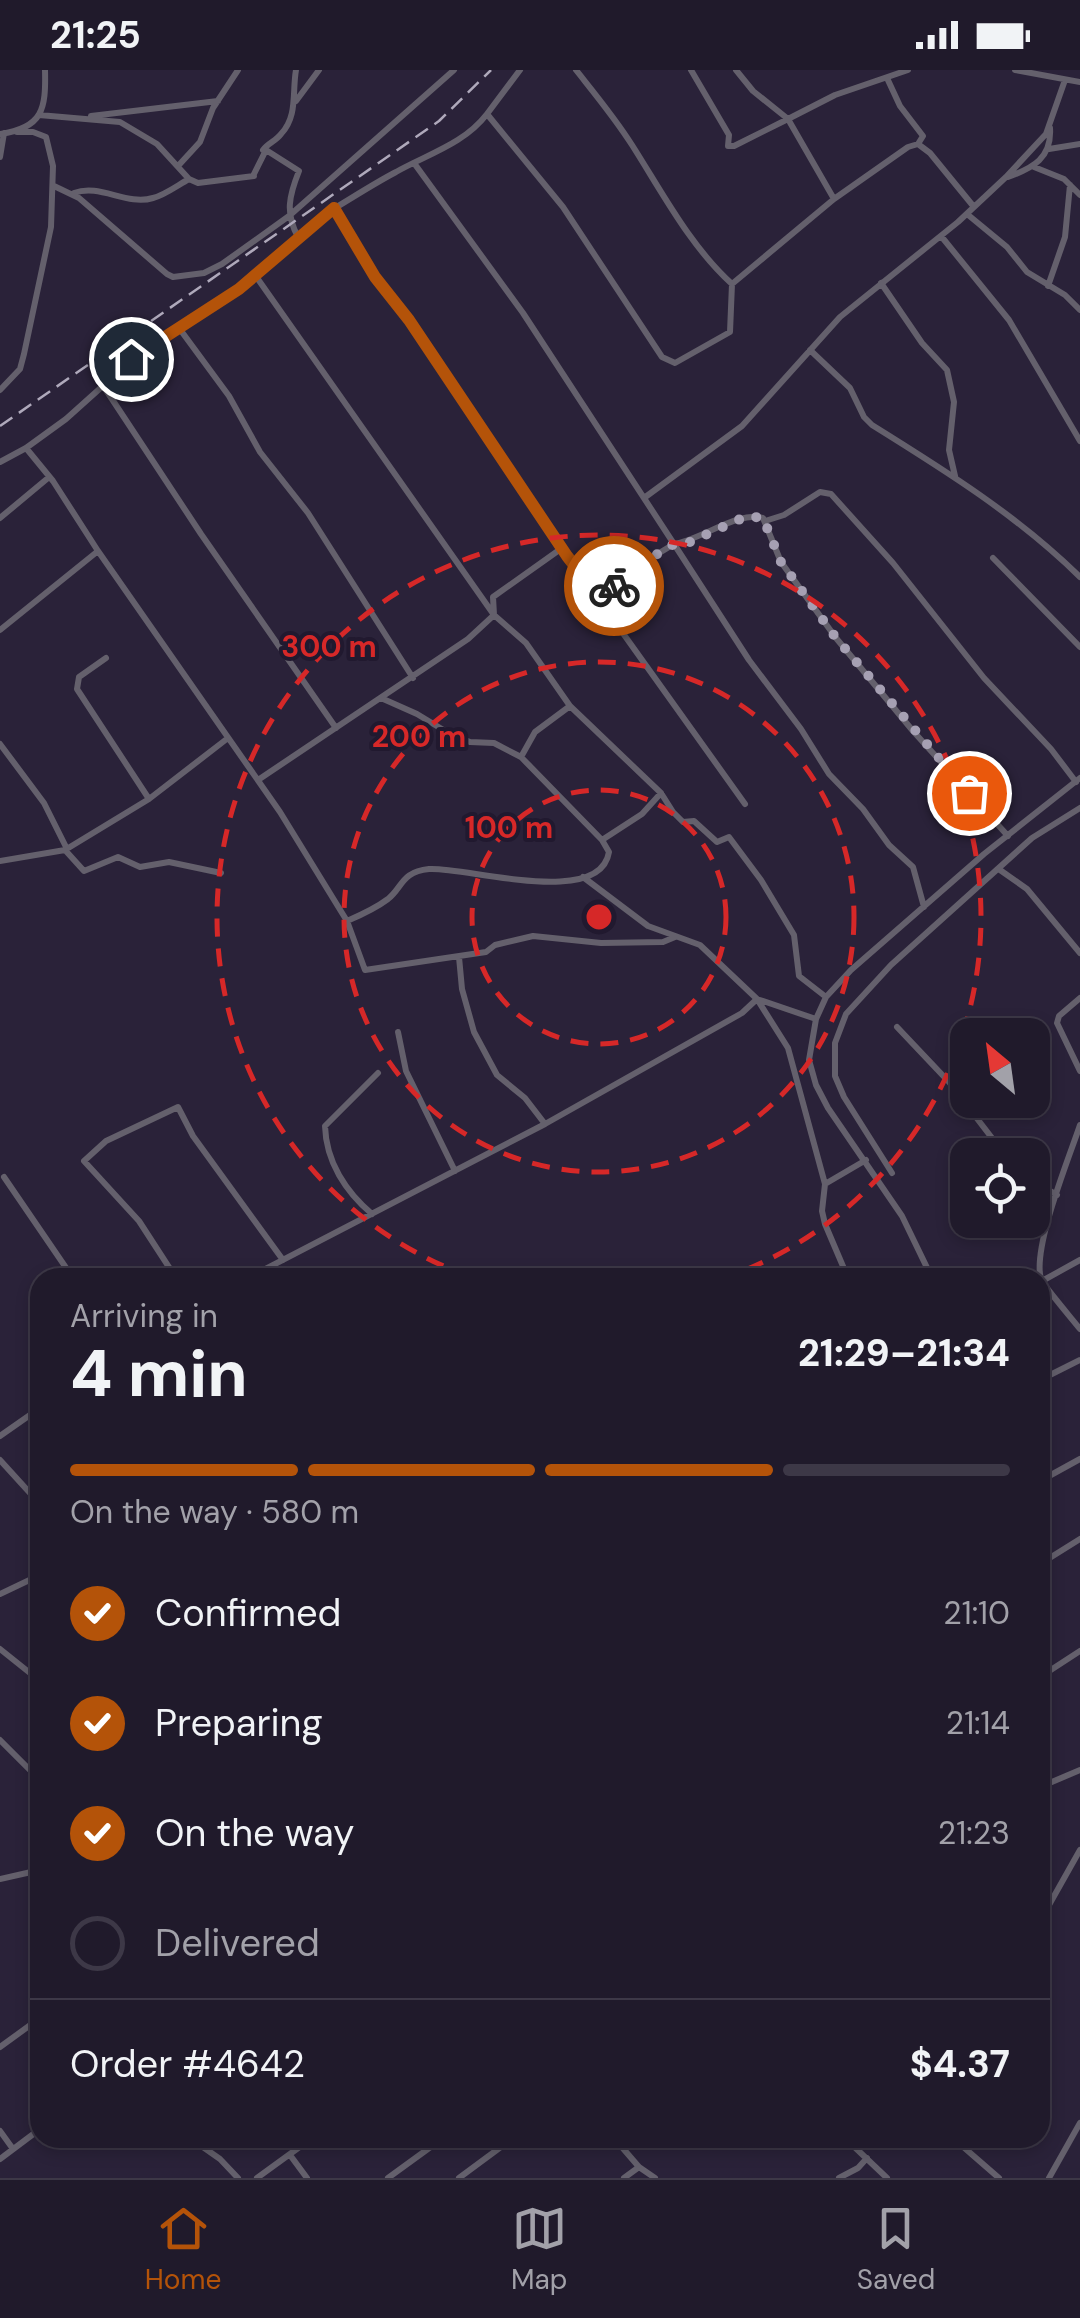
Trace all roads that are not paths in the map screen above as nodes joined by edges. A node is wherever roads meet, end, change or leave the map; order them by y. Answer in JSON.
{"nodes":[{"id":1,"x":45,"y":70,"type":"edge"},
{"id":2,"x":238,"y":70,"type":"edge"},
{"id":3,"x":296,"y":70,"type":"edge"},
{"id":4,"x":319,"y":70,"type":"edge"},
{"id":5,"x":454,"y":70,"type":"edge"},
{"id":6,"x":520,"y":70,"type":"edge"},
{"id":7,"x":576,"y":70,"type":"edge"},
{"id":8,"x":691,"y":70,"type":"edge"},
{"id":9,"x":736,"y":70,"type":"edge"},
{"id":10,"x":908,"y":70,"type":"edge"},
{"id":11,"x":1014,"y":70,"type":"edge"},
{"id":12,"x":886,"y":78,"type":"junction"},
{"id":13,"x":1064,"y":80,"type":"junction"},
{"id":14,"x":1080,"y":82,"type":"edge"},
{"id":15,"x":218,"y":101,"type":"junction"},
{"id":16,"x":295,"y":102,"type":"junction"},
{"id":17,"x":487,"y":114,"type":"junction"},
{"id":18,"x":39,"y":115,"type":"junction"},
{"id":19,"x":80,"y":118,"type":"junction"},
{"id":20,"x":788,"y":119,"type":"junction"},
{"id":21,"x":1050,"y":126,"type":"junction"},
{"id":22,"x":17,"y":132,"type":"junction"},
{"id":23,"x":2,"y":133,"type":"edge"},
{"id":24,"x":46,"y":138,"type":"junction"},
{"id":25,"x":918,"y":144,"type":"junction"},
{"id":26,"x":1080,"y":144,"type":"edge"},
{"id":27,"x":1049,"y":149,"type":"junction"},
{"id":28,"x":0,"y":157,"type":"edge"},
{"id":29,"x":414,"y":163,"type":"junction"},
{"id":30,"x":178,"y":166,"type":"junction"},
{"id":31,"x":1034,"y":166,"type":"junction"},
{"id":32,"x":254,"y":176,"type":"junction"},
{"id":33,"x":1006,"y":178,"type":"junction"},
{"id":34,"x":189,"y":180,"type":"junction"},
{"id":35,"x":54,"y":186,"type":"junction"},
{"id":36,"x":1070,"y":186,"type":"junction"},
{"id":37,"x":73,"y":193,"type":"junction"},
{"id":38,"x":1080,"y":196,"type":"edge"},
{"id":39,"x":834,"y":199,"type":"junction"},
{"id":40,"x":974,"y":207,"type":"junction"},
{"id":41,"x":334,"y":208,"type":"junction"},
{"id":42,"x":967,"y":214,"type":"junction"},
{"id":43,"x":289,"y":216,"type":"junction"},
{"id":44,"x":941,"y":236,"type":"junction"},
{"id":45,"x":298,"y":237,"type":"junction"},
{"id":46,"x":256,"y":275,"type":"junction"},
{"id":47,"x":732,"y":284,"type":"junction"},
{"id":48,"x":881,"y":284,"type":"junction"},
{"id":49,"x":1048,"y":286,"type":"junction"},
{"id":50,"x":1080,"y":310,"type":"edge"},
{"id":51,"x":179,"y":328,"type":"junction"},
{"id":52,"x":810,"y":350,"type":"junction"},
{"id":53,"x":104,"y":387,"type":"junction"},
{"id":54,"x":0,"y":390,"type":"edge"},
{"id":55,"x":1080,"y":441,"type":"edge"},
{"id":56,"x":26,"y":448,"type":"junction"},
{"id":57,"x":0,"y":462,"type":"edge"},
{"id":58,"x":955,"y":476,"type":"junction"},
{"id":59,"x":48,"y":478,"type":"junction"},
{"id":60,"x":644,"y":498,"type":"junction"},
{"id":61,"x":0,"y":518,"type":"edge"},
{"id":62,"x":765,"y":521,"type":"junction"},
{"id":63,"x":674,"y":544,"type":"junction"},
{"id":64,"x":562,"y":548,"type":"junction"},
{"id":65,"x":98,"y":551,"type":"junction"},
{"id":66,"x":993,"y":558,"type":"dead end"},
{"id":67,"x":1080,"y":577,"type":"edge"},
{"id":68,"x":598,"y":596,"type":"junction"},
{"id":69,"x":494,"y":614,"type":"junction"},
{"id":70,"x":0,"y":630,"type":"edge"},
{"id":71,"x":1080,"y":647,"type":"edge"},
{"id":72,"x":106,"y":658,"type":"dead end"},
{"id":73,"x":413,"y":678,"type":"junction"},
{"id":74,"x":381,"y":698,"type":"junction"},
{"id":75,"x":570,"y":706,"type":"junction"},
{"id":76,"x":336,"y":728,"type":"junction"},
{"id":77,"x":228,"y":738,"type":"junction"},
{"id":78,"x":0,"y":744,"type":"edge"},
{"id":79,"x":522,"y":757,"type":"junction"},
{"id":80,"x":258,"y":780,"type":"junction"},
{"id":81,"x":1078,"y":780,"type":"edge"},
{"id":82,"x":661,"y":794,"type":"junction"},
{"id":83,"x":149,"y":799,"type":"junction"},
{"id":84,"x":745,"y":804,"type":"dead end"},
{"id":85,"x":1080,"y":808,"type":"edge"},
{"id":86,"x":1008,"y":836,"type":"junction"},
{"id":87,"x":602,"y":840,"type":"junction"},
{"id":88,"x":66,"y":849,"type":"junction"},
{"id":89,"x":0,"y":861,"type":"edge"},
{"id":90,"x":1000,"y":870,"type":"junction"},
{"id":91,"x":221,"y":873,"type":"dead end"},
{"id":92,"x":583,"y":876,"type":"junction"},
{"id":93,"x":924,"y":908,"type":"junction"},
{"id":94,"x":347,"y":922,"type":"junction"},
{"id":95,"x":674,"y":937,"type":"junction"},
{"id":96,"x":1080,"y":953,"type":"edge"},
{"id":97,"x":459,"y":956,"type":"junction"},
{"id":98,"x":826,"y":997,"type":"junction"},
{"id":99,"x":1080,"y":998,"type":"edge"},
{"id":100,"x":757,"y":999,"type":"junction"},
{"id":101,"x":816,"y":1019,"type":"junction"},
{"id":102,"x":896,"y":1026,"type":"dead end"},
{"id":103,"x":398,"y":1032,"type":"dead end"},
{"id":104,"x":1080,"y":1071,"type":"edge"},
{"id":105,"x":378,"y":1073,"type":"dead end"},
{"id":106,"x":545,"y":1124,"type":"junction"},
{"id":107,"x":1080,"y":1125,"type":"edge"},
{"id":108,"x":993,"y":1138,"type":"edge"},
{"id":109,"x":866,"y":1160,"type":"junction"},
{"id":110,"x":455,"y":1171,"type":"junction"},
{"id":111,"x":892,"y":1173,"type":"dead end"},
{"id":112,"x":4,"y":1177,"type":"dead end"},
{"id":113,"x":825,"y":1184,"type":"junction"},
{"id":114,"x":1050,"y":1191,"type":"edge"},
{"id":115,"x":1056,"y":1195,"type":"junction"},
{"id":116,"x":372,"y":1214,"type":"junction"},
{"id":117,"x":283,"y":1260,"type":"junction"},
{"id":118,"x":1080,"y":1260,"type":"edge"},
{"id":119,"x":66,"y":1268,"type":"edge"},
{"id":120,"x":169,"y":1268,"type":"edge"},
{"id":121,"x":267,"y":1268,"type":"edge"},
{"id":122,"x":844,"y":1268,"type":"edge"},
{"id":123,"x":927,"y":1268,"type":"edge"},
{"id":124,"x":1040,"y":1268,"type":"edge"},
{"id":125,"x":1050,"y":1276,"type":"edge"},
{"id":126,"x":1050,"y":1294,"type":"edge"},
{"id":127,"x":1080,"y":1329,"type":"edge"},
{"id":128,"x":1080,"y":1360,"type":"edge"},
{"id":129,"x":1050,"y":1375,"type":"edge"},
{"id":130,"x":30,"y":1415,"type":"edge"},
{"id":131,"x":0,"y":1436,"type":"edge"},
{"id":132,"x":1080,"y":1459,"type":"edge"},
{"id":133,"x":0,"y":1460,"type":"edge"},
{"id":134,"x":1050,"y":1476,"type":"edge"},
{"id":135,"x":30,"y":1493,"type":"edge"},
{"id":136,"x":1080,"y":1539,"type":"edge"},
{"id":137,"x":1050,"y":1558,"type":"edge"},
{"id":138,"x":30,"y":1580,"type":"edge"},
{"id":139,"x":0,"y":1594,"type":"edge"},
{"id":140,"x":0,"y":1649,"type":"edge"},
{"id":141,"x":1080,"y":1652,"type":"edge"},
{"id":142,"x":1050,"y":1670,"type":"edge"},
{"id":143,"x":30,"y":1674,"type":"edge"},
{"id":144,"x":0,"y":1740,"type":"edge"},
{"id":145,"x":30,"y":1770,"type":"edge"},
{"id":146,"x":1080,"y":1770,"type":"edge"},
{"id":147,"x":1050,"y":1783,"type":"edge"},
{"id":148,"x":1080,"y":1850,"type":"edge"},
{"id":149,"x":30,"y":1872,"type":"edge"},
{"id":150,"x":0,"y":1879,"type":"edge"},
{"id":151,"x":1050,"y":1903,"type":"edge"},
{"id":152,"x":30,"y":2026,"type":"edge"},
{"id":153,"x":0,"y":2048,"type":"edge"},
{"id":154,"x":1080,"y":2123,"type":"edge"},
{"id":155,"x":0,"y":2131,"type":"edge"},
{"id":156,"x":30,"y":2135,"type":"edge"},
{"id":157,"x":13,"y":2148,"type":"junction"},
{"id":158,"x":204,"y":2148,"type":"edge"},
{"id":159,"x":298,"y":2148,"type":"edge"},
{"id":160,"x":429,"y":2148,"type":"edge"},
{"id":161,"x":500,"y":2148,"type":"edge"},
{"id":162,"x":623,"y":2148,"type":"edge"},
{"id":163,"x":856,"y":2148,"type":"edge"},
{"id":164,"x":964,"y":2148,"type":"edge"},
{"id":165,"x":290,"y":2154,"type":"junction"},
{"id":166,"x":867,"y":2158,"type":"junction"},
{"id":167,"x":0,"y":2159,"type":"edge"},
{"id":168,"x":639,"y":2166,"type":"junction"},
{"id":169,"x":238,"y":2178,"type":"edge"},
{"id":170,"x":257,"y":2178,"type":"edge"},
{"id":171,"x":307,"y":2178,"type":"edge"},
{"id":172,"x":388,"y":2178,"type":"edge"},
{"id":173,"x":459,"y":2178,"type":"edge"},
{"id":174,"x":624,"y":2178,"type":"edge"},
{"id":175,"x":656,"y":2178,"type":"edge"},
{"id":176,"x":839,"y":2178,"type":"edge"},
{"id":177,"x":888,"y":2178,"type":"edge"},
{"id":178,"x":999,"y":2178,"type":"edge"},
{"id":179,"x":1049,"y":2178,"type":"edge"}],
"edges":[{"from":1,"to":18,"type":"street"},
{"from":2,"to":15,"type":"street"},
{"from":3,"to":16,"type":"street"},
{"from":4,"to":16,"type":"street"},
{"from":5,"to":43,"type":"street"},
{"from":6,"to":17,"type":"street"},
{"from":7,"to":47,"type":"street"},
{"from":8,"to":20,"type":"street"},
{"from":9,"to":20,"type":"street"},
{"from":10,"to":12,"type":"street"},
{"from":11,"to":13,"type":"street"},
{"from":12,"to":20,"type":"street"},
{"from":12,"to":25,"type":"street"},
{"from":13,"to":14,"type":"street"},
{"from":13,"to":21,"type":"street"},
{"from":15,"to":19,"type":"street"},
{"from":15,"to":30,"type":"street"},
{"from":16,"to":32,"type":"street"},
{"from":17,"to":29,"type":"street"},
{"from":17,"to":47,"type":"street"},
{"from":18,"to":19,"type":"street"},
{"from":18,"to":22,"type":"street"},
{"from":18,"to":24,"type":"street"},
{"from":19,"to":30,"type":"street"},
{"from":20,"to":39,"type":"street"},
{"from":21,"to":27,"type":"street"},
{"from":21,"to":33,"type":"street"},
{"from":22,"to":23,"type":"street"},
{"from":22,"to":24,"type":"street"},
{"from":23,"to":28,"type":"street"},
{"from":24,"to":35,"type":"street"},
{"from":25,"to":39,"type":"street"},
{"from":25,"to":40,"type":"street"},
{"from":26,"to":27,"type":"street"},
{"from":27,"to":31,"type":"street"},
{"from":29,"to":41,"type":"street"},
{"from":29,"to":60,"type":"street"},
{"from":30,"to":34,"type":"street"},
{"from":31,"to":33,"type":"street"},
{"from":31,"to":36,"type":"street"},
{"from":32,"to":34,"type":"street"},
{"from":32,"to":43,"type":"street"},
{"from":33,"to":40,"type":"street"},
{"from":34,"to":37,"type":"street"},
{"from":35,"to":37,"type":"street"},
{"from":35,"to":54,"type":"street"},
{"from":36,"to":38,"type":"street"},
{"from":36,"to":49,"type":"street"},
{"from":37,"to":43,"type":"street"},
{"from":39,"to":47,"type":"street"},
{"from":40,"to":42,"type":"street"},
{"from":41,"to":45,"type":"street"},
{"from":41,"to":64,"type":"street"},
{"from":42,"to":44,"type":"street"},
{"from":42,"to":49,"type":"street"},
{"from":43,"to":45,"type":"street"},
{"from":44,"to":48,"type":"street"},
{"from":44,"to":55,"type":"street"},
{"from":45,"to":46,"type":"street"},
{"from":46,"to":51,"type":"street"},
{"from":46,"to":69,"type":"street"},
{"from":48,"to":52,"type":"street"},
{"from":48,"to":58,"type":"street"},
{"from":49,"to":50,"type":"street"},
{"from":51,"to":53,"type":"street"},
{"from":51,"to":73,"type":"street"},
{"from":52,"to":58,"type":"street"},
{"from":52,"to":60,"type":"street"},
{"from":53,"to":56,"type":"street"},
{"from":53,"to":76,"type":"street"},
{"from":56,"to":57,"type":"street"},
{"from":56,"to":59,"type":"street"},
{"from":58,"to":67,"type":"street"},
{"from":59,"to":61,"type":"street"},
{"from":59,"to":65,"type":"street"},
{"from":60,"to":63,"type":"street"},
{"from":62,"to":63,"type":"street"},
{"from":62,"to":81,"type":"street"},
{"from":62,"to":86,"type":"street"},
{"from":63,"to":68,"type":"street"},
{"from":63,"to":93,"type":"street"},
{"from":64,"to":68,"type":"street"},
{"from":64,"to":69,"type":"street"},
{"from":65,"to":70,"type":"street"},
{"from":65,"to":77,"type":"street"},
{"from":66,"to":71,"type":"street"},
{"from":68,"to":84,"type":"street"},
{"from":69,"to":73,"type":"street"},
{"from":69,"to":75,"type":"street"},
{"from":72,"to":83,"type":"street"},
{"from":73,"to":74,"type":"street"},
{"from":74,"to":76,"type":"street"},
{"from":74,"to":79,"type":"street"},
{"from":75,"to":79,"type":"street"},
{"from":75,"to":82,"type":"street"},
{"from":76,"to":80,"type":"street"},
{"from":77,"to":80,"type":"street"},
{"from":77,"to":83,"type":"street"},
{"from":78,"to":88,"type":"street"},
{"from":79,"to":87,"type":"street"},
{"from":80,"to":94,"type":"street"},
{"from":81,"to":86,"type":"street"},
{"from":82,"to":87,"type":"street"},
{"from":82,"to":98,"type":"street"},
{"from":83,"to":88,"type":"street"},
{"from":85,"to":90,"type":"street"},
{"from":86,"to":93,"type":"street"},
{"from":87,"to":92,"type":"street"},
{"from":88,"to":89,"type":"street"},
{"from":88,"to":91,"type":"street"},
{"from":90,"to":96,"type":"street"},
{"from":90,"to":111,"type":"street"},
{"from":92,"to":94,"type":"street"},
{"from":92,"to":95,"type":"street"},
{"from":93,"to":98,"type":"street"},
{"from":94,"to":97,"type":"street"},
{"from":95,"to":97,"type":"street"},
{"from":95,"to":100,"type":"street"},
{"from":97,"to":106,"type":"street"},
{"from":98,"to":101,"type":"street"},
{"from":99,"to":104,"type":"street"},
{"from":100,"to":101,"type":"street"},
{"from":100,"to":106,"type":"street"},
{"from":100,"to":113,"type":"street"},
{"from":101,"to":109,"type":"street"},
{"from":102,"to":108,"type":"street"},
{"from":103,"to":110,"type":"street"},
{"from":105,"to":116,"type":"street"},
{"from":106,"to":110,"type":"street"},
{"from":107,"to":115,"type":"street"},
{"from":109,"to":113,"type":"street"},
{"from":109,"to":123,"type":"street"},
{"from":110,"to":116,"type":"street"},
{"from":112,"to":119,"type":"street"},
{"from":113,"to":122,"type":"street"},
{"from":114,"to":115,"type":"street"},
{"from":115,"to":124,"type":"street"},
{"from":116,"to":117,"type":"street"},
{"from":117,"to":120,"type":"street"},
{"from":117,"to":121,"type":"street"},
{"from":118,"to":125,"type":"street"},
{"from":126,"to":127,"type":"street"},
{"from":128,"to":129,"type":"street"},
{"from":130,"to":131,"type":"street"},
{"from":132,"to":134,"type":"street"},
{"from":133,"to":135,"type":"street"},
{"from":136,"to":137,"type":"street"},
{"from":138,"to":139,"type":"street"},
{"from":140,"to":143,"type":"street"},
{"from":141,"to":142,"type":"street"},
{"from":144,"to":145,"type":"street"},
{"from":146,"to":147,"type":"street"},
{"from":148,"to":151,"type":"street"},
{"from":149,"to":150,"type":"street"},
{"from":152,"to":153,"type":"street"},
{"from":154,"to":179,"type":"street"},
{"from":155,"to":157,"type":"street"},
{"from":156,"to":157,"type":"street"},
{"from":157,"to":167,"type":"street"},
{"from":158,"to":169,"type":"street"},
{"from":159,"to":165,"type":"street"},
{"from":160,"to":172,"type":"street"},
{"from":161,"to":173,"type":"street"},
{"from":162,"to":168,"type":"street"},
{"from":163,"to":166,"type":"street"},
{"from":164,"to":178,"type":"street"},
{"from":165,"to":170,"type":"street"},
{"from":165,"to":171,"type":"street"},
{"from":166,"to":176,"type":"street"},
{"from":166,"to":177,"type":"street"},
{"from":168,"to":174,"type":"street"},
{"from":168,"to":175,"type":"street"}]}
